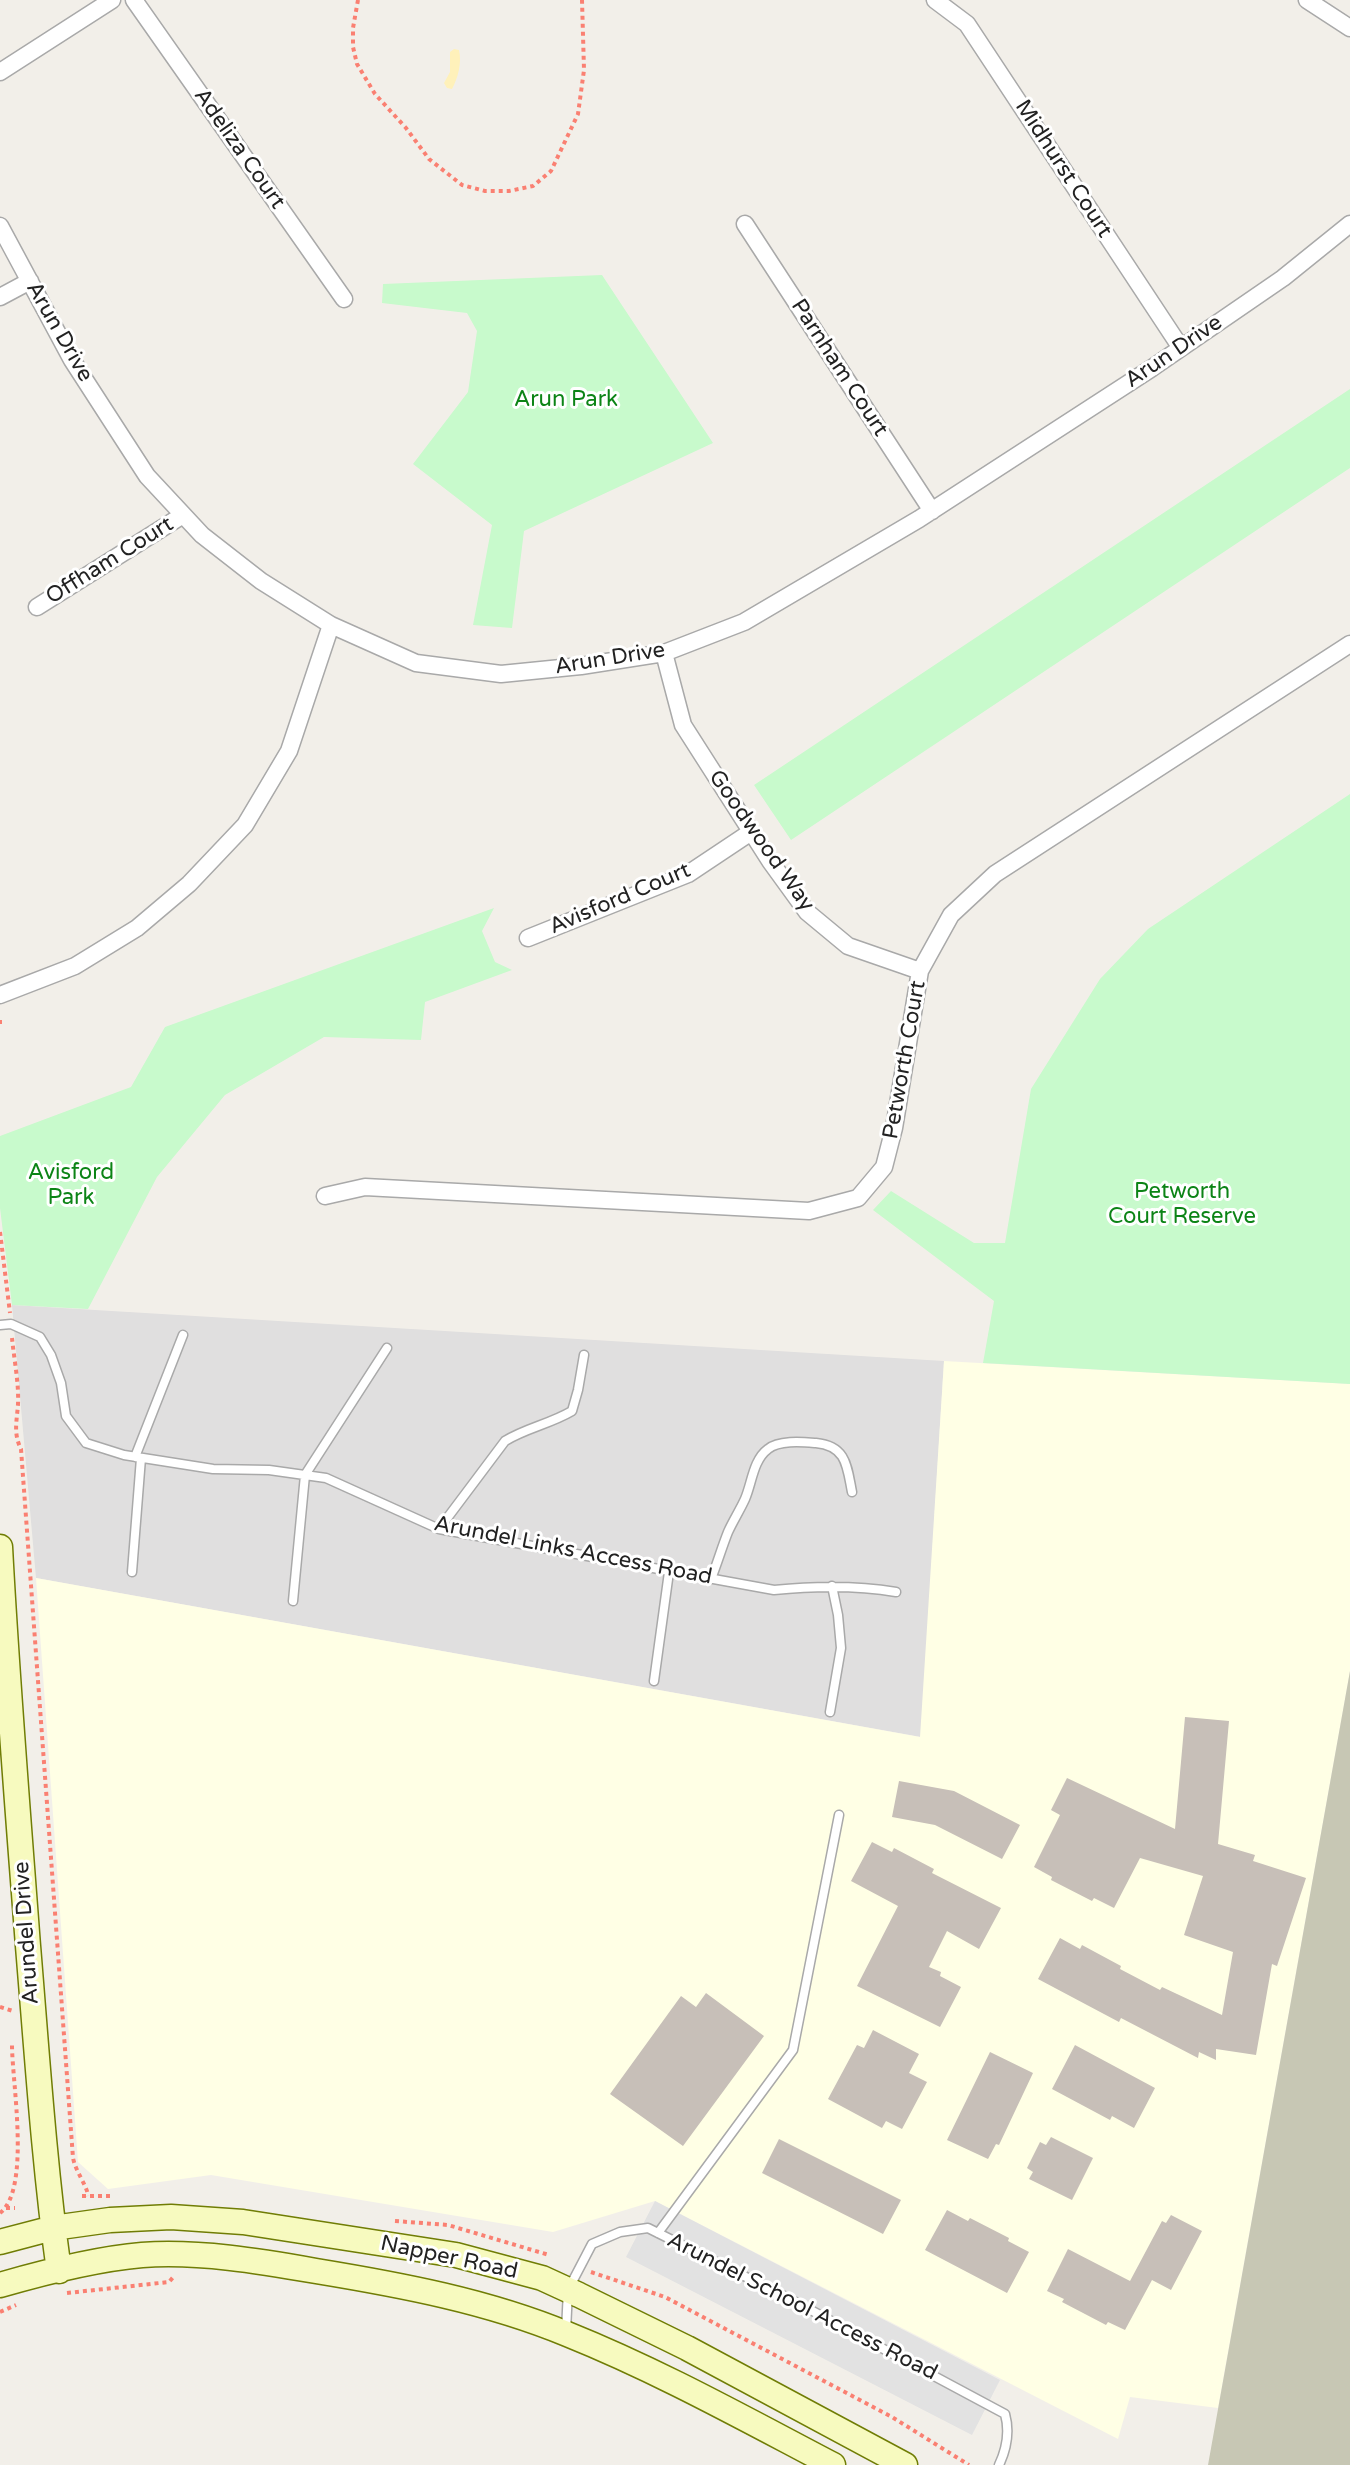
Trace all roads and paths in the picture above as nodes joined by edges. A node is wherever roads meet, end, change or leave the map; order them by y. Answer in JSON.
{"nodes":[{"id":1,"x":112,"y":0,"type":"edge"},
{"id":2,"x":134,"y":0,"type":"edge"},
{"id":3,"x":358,"y":0,"type":"edge"},
{"id":4,"x":582,"y":0,"type":"edge"},
{"id":5,"x":935,"y":0,"type":"edge"},
{"id":6,"x":1307,"y":0,"type":"edge"},
{"id":7,"x":1350,"y":28,"type":"edge"},
{"id":8,"x":0,"y":72,"type":"edge"},
{"id":9,"x":745,"y":224,"type":"dead end"},
{"id":10,"x":1350,"y":224,"type":"edge"},
{"id":11,"x":0,"y":226,"type":"edge"},
{"id":12,"x":30,"y":281,"type":"junction"},
{"id":13,"x":0,"y":297,"type":"edge"},
{"id":14,"x":344,"y":299,"type":"dead end"},
{"id":15,"x":1181,"y":348,"type":"junction"},
{"id":16,"x":932,"y":511,"type":"junction"},
{"id":17,"x":183,"y":515,"type":"junction"},
{"id":18,"x":37,"y":607,"type":"dead end"},
{"id":19,"x":331,"y":625,"type":"junction"},
{"id":20,"x":1350,"y":644,"type":"edge"},
{"id":21,"x":664,"y":653,"type":"junction"},
{"id":22,"x":751,"y":832,"type":"junction"},
{"id":23,"x":528,"y":938,"type":"dead end"},
{"id":24,"x":920,"y":971,"type":"junction"},
{"id":25,"x":0,"y":995,"type":"edge"},
{"id":26,"x":325,"y":1196,"type":"dead end"},
{"id":27,"x":0,"y":1232,"type":"edge"},
{"id":28,"x":11,"y":1324,"type":"junction"},
{"id":29,"x":0,"y":1325,"type":"edge"},
{"id":30,"x":183,"y":1335,"type":"dead end"},
{"id":31,"x":387,"y":1348,"type":"dead end"},
{"id":32,"x":584,"y":1355,"type":"dead end"},
{"id":33,"x":138,"y":1458,"type":"junction"},
{"id":34,"x":305,"y":1475,"type":"junction"},
{"id":35,"x":852,"y":1492,"type":"dead end"},
{"id":36,"x":439,"y":1529,"type":"junction"},
{"id":37,"x":0,"y":1547,"type":"edge"},
{"id":38,"x":132,"y":1572,"type":"dead end"},
{"id":39,"x":669,"y":1572,"type":"junction"},
{"id":40,"x":711,"y":1579,"type":"junction"},
{"id":41,"x":832,"y":1586,"type":"junction"},
{"id":42,"x":896,"y":1592,"type":"dead end"},
{"id":43,"x":293,"y":1601,"type":"dead end"},
{"id":44,"x":654,"y":1681,"type":"dead end"},
{"id":45,"x":830,"y":1712,"type":"dead end"},
{"id":46,"x":839,"y":1815,"type":"dead end"},
{"id":47,"x":88,"y":2196,"type":"dead end"},
{"id":48,"x":15,"y":2208,"type":"dead end"},
{"id":49,"x":0,"y":2213,"type":"edge"},
{"id":50,"x":53,"y":2228,"type":"junction"},
{"id":51,"x":658,"y":2233,"type":"junction"},
{"id":52,"x":0,"y":2242,"type":"edge"},
{"id":53,"x":169,"y":2282,"type":"dead end"},
{"id":54,"x":57,"y":2283,"type":"junction"},
{"id":55,"x":0,"y":2285,"type":"edge"},
{"id":56,"x":568,"y":2290,"type":"junction"},
{"id":57,"x":22,"y":2303,"type":"dead end"},
{"id":58,"x":0,"y":2312,"type":"edge"},
{"id":59,"x":567,"y":2333,"type":"junction"},
{"id":60,"x":1005,"y":2452,"type":"junction"},
{"id":61,"x":833,"y":2465,"type":"edge"},
{"id":62,"x":905,"y":2465,"type":"edge"},
{"id":63,"x":999,"y":2465,"type":"edge"},
{"id":64,"x":1009,"y":2465,"type":"edge"}],
"edges":[{"from":1,"to":8,"type":"street"},
{"from":2,"to":14,"type":"street","name":"Adeliza Court"},
{"from":3,"to":4,"type":"path"},
{"from":5,"to":15,"type":"street","name":"Midhurst Court"},
{"from":6,"to":7,"type":"street"},
{"from":9,"to":16,"type":"street","name":"Parnham Court"},
{"from":10,"to":15,"type":"street","name":"Arun Drive"},
{"from":11,"to":12,"type":"street","name":"Arun Drive"},
{"from":12,"to":13,"type":"street"},
{"from":12,"to":17,"type":"street","name":"Arun Drive"},
{"from":15,"to":16,"type":"street","name":"Arun Drive"},
{"from":16,"to":21,"type":"street","name":"Arun Drive"},
{"from":17,"to":18,"type":"street","name":"Offham Court"},
{"from":17,"to":19,"type":"street","name":"Arun Drive"},
{"from":19,"to":21,"type":"street","name":"Arun Drive"},
{"from":19,"to":25,"type":"street"},
{"from":20,"to":24,"type":"street","name":"Petworth Court"},
{"from":21,"to":22,"type":"street","name":"Goodwood Way"},
{"from":22,"to":23,"type":"street","name":"Avisford Court"},
{"from":22,"to":24,"type":"street","name":"Goodwood Way"},
{"from":24,"to":26,"type":"street","name":"Petworth Court"},
{"from":27,"to":28,"type":"path"},
{"from":28,"to":29,"type":"lane"},
{"from":28,"to":33,"type":"lane","name":"Arundel Links Access Road"},
{"from":28,"to":47,"type":"path"},
{"from":30,"to":33,"type":"lane"},
{"from":31,"to":34,"type":"lane"},
{"from":32,"to":36,"type":"lane"},
{"from":33,"to":34,"type":"lane","name":"Arundel Links Access Road"},
{"from":33,"to":38,"type":"lane"},
{"from":34,"to":36,"type":"lane","name":"Arundel Links Access Road"},
{"from":34,"to":43,"type":"lane"},
{"from":35,"to":40,"type":"lane"},
{"from":36,"to":39,"type":"lane","name":"Arundel Links Access Road"},
{"from":37,"to":50,"type":"main road","name":"Arundel Drive"},
{"from":39,"to":40,"type":"lane","name":"Arundel Links Access Road"},
{"from":39,"to":44,"type":"lane"},
{"from":40,"to":41,"type":"lane","name":"Arundel Links Access Road"},
{"from":41,"to":42,"type":"lane","name":"Arundel Links Access Road"},
{"from":41,"to":45,"type":"lane"},
{"from":46,"to":51,"type":"lane"},
{"from":48,"to":49,"type":"path"},
{"from":50,"to":52,"type":"main road","name":"Napper Road"},
{"from":50,"to":54,"type":"main road","name":"Arundel Drive"},
{"from":50,"to":56,"type":"main road","name":"Napper Road"},
{"from":51,"to":56,"type":"lane","name":"Arundel School Access Road"},
{"from":51,"to":60,"type":"lane","name":"Arundel School Access Road"},
{"from":53,"to":54,"type":"path"},
{"from":54,"to":55,"type":"main road","name":"Napper Road"},
{"from":54,"to":59,"type":"main road","name":"Napper Road"},
{"from":56,"to":59,"type":"lane"},
{"from":56,"to":62,"type":"main road","name":"Napper Road"},
{"from":57,"to":58,"type":"path"},
{"from":59,"to":61,"type":"main road","name":"Napper Road"},
{"from":60,"to":63,"type":"lane","name":"Arundel School Access Road"},
{"from":60,"to":64,"type":"lane"}]}
